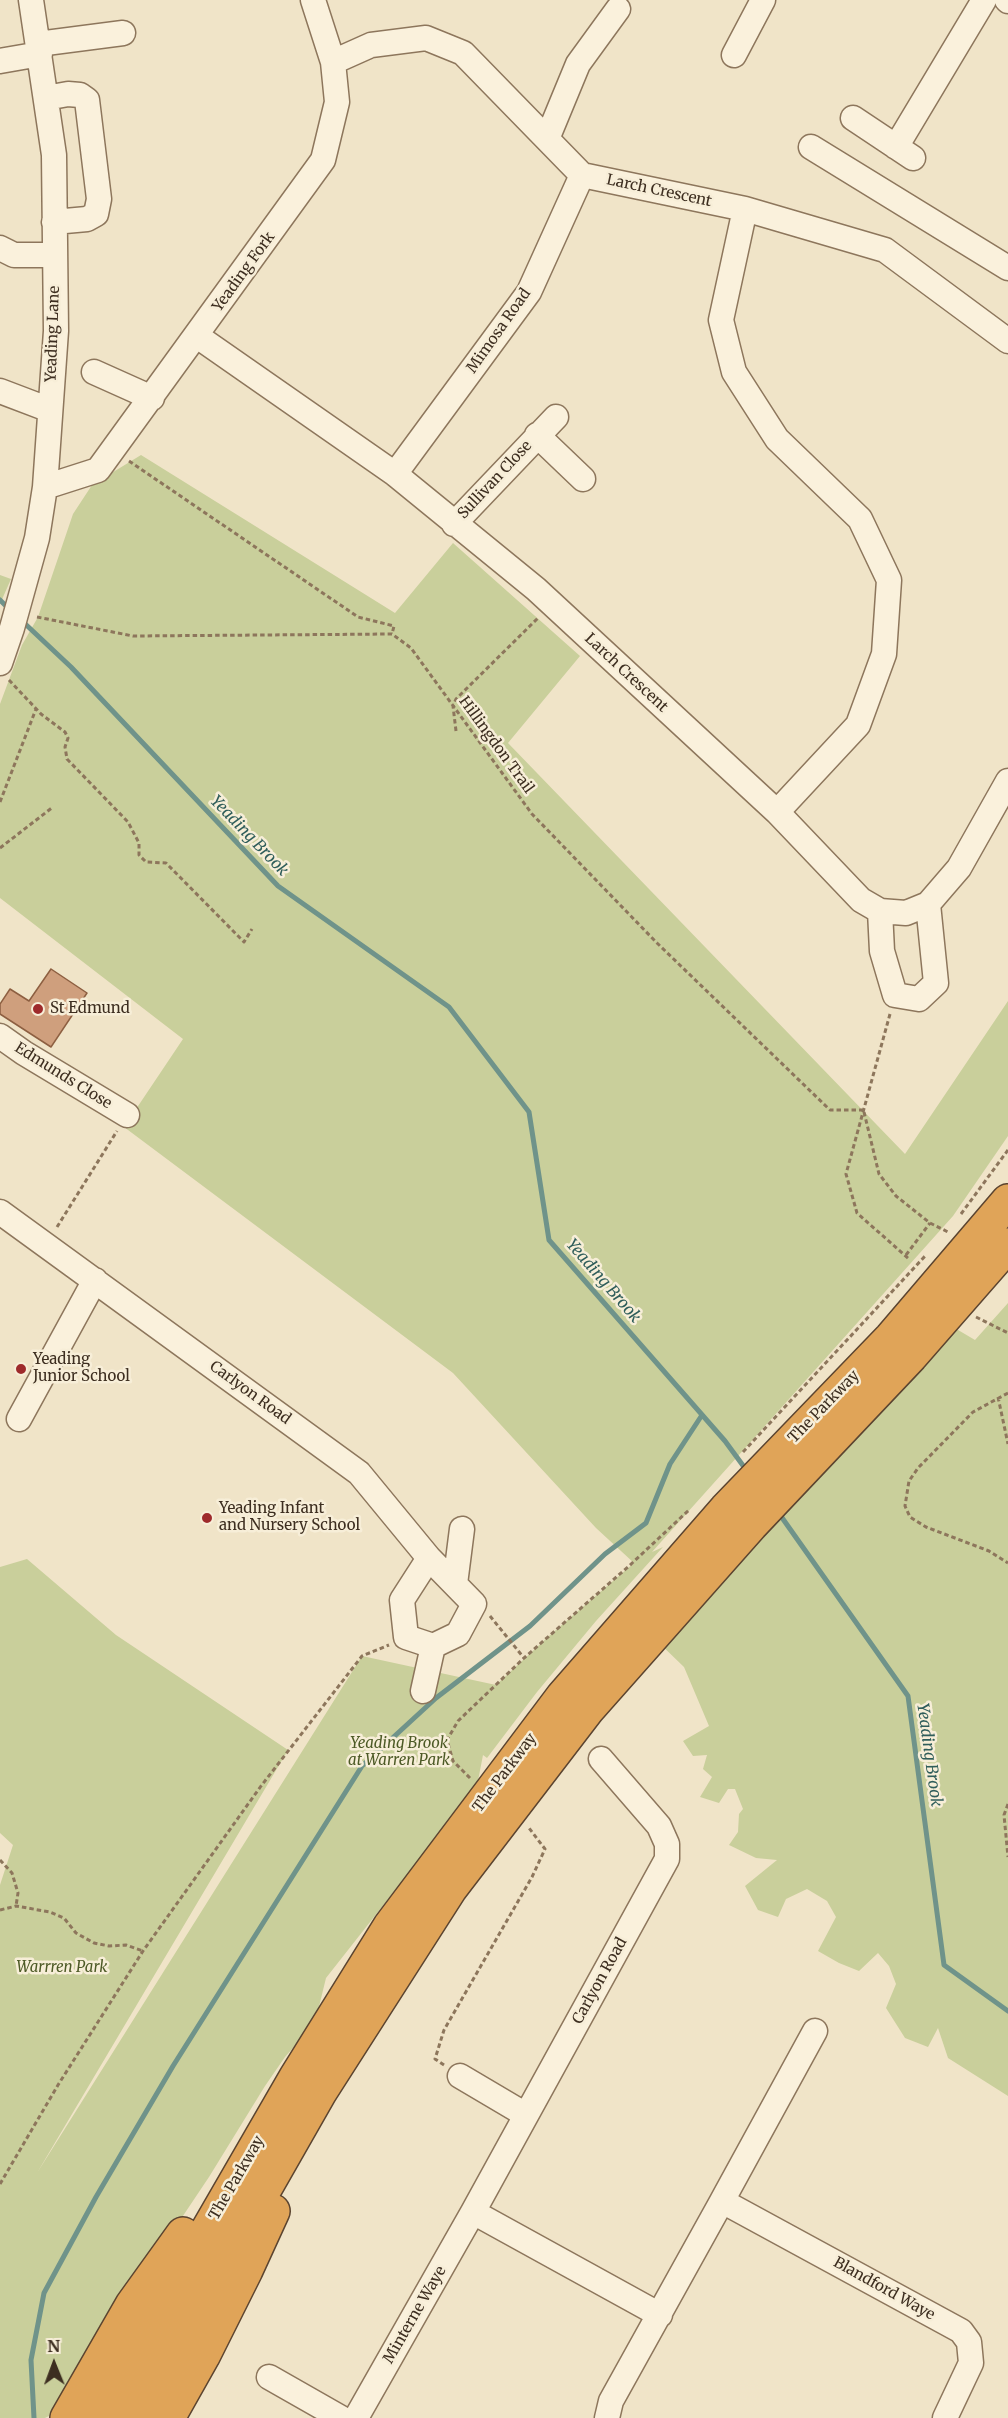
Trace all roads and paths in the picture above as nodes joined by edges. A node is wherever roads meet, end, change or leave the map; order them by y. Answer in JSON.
{"nodes":[{"id":1,"x":31,"y":0,"type":"edge"},
{"id":2,"x":313,"y":0,"type":"edge"},
{"id":3,"x":763,"y":0,"type":"edge"},
{"id":4,"x":984,"y":0,"type":"edge"},
{"id":5,"x":618,"y":9,"type":"dead end"},
{"id":6,"x":123,"y":33,"type":"dead end"},
{"id":7,"x":39,"y":49,"type":"junction"},
{"id":8,"x":734,"y":55,"type":"dead end"},
{"id":9,"x":0,"y":61,"type":"edge"},
{"id":10,"x":333,"y":62,"type":"junction"},
{"id":11,"x":46,"y":99,"type":"junction"},
{"id":12,"x":853,"y":118,"type":"dead end"},
{"id":13,"x":547,"y":140,"type":"junction"},
{"id":14,"x":811,"y":147,"type":"dead end"},
{"id":15,"x":582,"y":175,"type":"junction"},
{"id":16,"x":745,"y":209,"type":"junction"},
{"id":17,"x":54,"y":222,"type":"junction"},
{"id":18,"x":0,"y":249,"type":"edge"},
{"id":19,"x":54,"y":255,"type":"junction"},
{"id":20,"x":1008,"y":268,"type":"edge"},
{"id":21,"x":197,"y":336,"type":"junction"},
{"id":22,"x":1008,"y":341,"type":"edge"},
{"id":23,"x":94,"y":372,"type":"dead end"},
{"id":24,"x":0,"y":391,"type":"edge"},
{"id":25,"x":152,"y":398,"type":"junction"},
{"id":26,"x":50,"y":410,"type":"junction"},
{"id":27,"x":556,"y":417,"type":"dead end"},
{"id":28,"x":537,"y":435,"type":"junction"},
{"id":29,"x":113,"y":450,"type":"junction"},
{"id":30,"x":395,"y":474,"type":"junction"},
{"id":31,"x":583,"y":479,"type":"dead end"},
{"id":32,"x":45,"y":488,"type":"junction"},
{"id":33,"x":453,"y":524,"type":"junction"},
{"id":34,"x":551,"y":603,"type":"junction"},
{"id":35,"x":15,"y":617,"type":"junction"},
{"id":36,"x":392,"y":634,"type":"junction"},
{"id":37,"x":3,"y":670,"type":"edge"},
{"id":38,"x":453,"y":706,"type":"junction"},
{"id":39,"x":36,"y":709,"type":"junction"},
{"id":40,"x":456,"y":731,"type":"dead end"},
{"id":41,"x":1008,"y":781,"type":"edge"},
{"id":42,"x":0,"y":802,"type":"edge"},
{"id":43,"x":53,"y":807,"type":"dead end"},
{"id":44,"x":777,"y":812,"type":"junction"},
{"id":45,"x":0,"y":848,"type":"edge"},
{"id":46,"x":928,"y":904,"type":"junction"},
{"id":47,"x":880,"y":911,"type":"junction"},
{"id":48,"x":252,"y":929,"type":"dead end"},
{"id":49,"x":895,"y":995,"type":"junction"},
{"id":50,"x":0,"y":1036,"type":"edge"},
{"id":51,"x":864,"y":1110,"type":"junction"},
{"id":52,"x":127,"y":1115,"type":"joint"},
{"id":53,"x":1008,"y":1150,"type":"edge"},
{"id":54,"x":1008,"y":1201,"type":"edge"},
{"id":55,"x":0,"y":1212,"type":"edge"},
{"id":56,"x":930,"y":1223,"type":"junction"},
{"id":57,"x":955,"y":1223,"type":"dead end"},
{"id":58,"x":942,"y":1239,"type":"dead end"},
{"id":59,"x":46,"y":1244,"type":"junction"},
{"id":60,"x":1008,"y":1245,"type":"edge"},
{"id":61,"x":928,"y":1253,"type":"dead end"},
{"id":62,"x":906,"y":1255,"type":"junction"},
{"id":63,"x":909,"y":1259,"type":"dead end"},
{"id":64,"x":95,"y":1280,"type":"junction"},
{"id":65,"x":969,"y":1313,"type":"dead end"},
{"id":66,"x":1008,"y":1333,"type":"edge"},
{"id":67,"x":1008,"y":1393,"type":"edge"},
{"id":68,"x":998,"y":1397,"type":"junction"},
{"id":69,"x":19,"y":1419,"type":"dead end"},
{"id":70,"x":1008,"y":1444,"type":"edge"},
{"id":71,"x":783,"y":1449,"type":"junction"},
{"id":72,"x":724,"y":1512,"type":"junction"},
{"id":73,"x":462,"y":1529,"type":"dead end"},
{"id":74,"x":429,"y":1557,"type":"junction"},
{"id":75,"x":1008,"y":1563,"type":"edge"},
{"id":76,"x":454,"y":1584,"type":"junction"},
{"id":77,"x":503,"y":1632,"type":"dead end"},
{"id":78,"x":406,"y":1637,"type":"junction"},
{"id":79,"x":434,"y":1646,"type":"junction"},
{"id":80,"x":524,"y":1658,"type":"junction"},
{"id":81,"x":423,"y":1691,"type":"dead end"},
{"id":82,"x":601,"y":1759,"type":"dead end"},
{"id":83,"x":470,"y":1779,"type":"dead end"},
{"id":84,"x":1008,"y":1804,"type":"edge"},
{"id":85,"x":529,"y":1828,"type":"dead end"},
{"id":86,"x":1008,"y":1857,"type":"edge"},
{"id":87,"x":0,"y":1860,"type":"edge"},
{"id":88,"x":16,"y":1906,"type":"junction"},
{"id":89,"x":0,"y":1910,"type":"edge"},
{"id":90,"x":142,"y":1952,"type":"junction"},
{"id":91,"x":816,"y":2031,"type":"dead end"},
{"id":92,"x":460,"y":2076,"type":"joint"},
{"id":93,"x":308,"y":2084,"type":"junction"},
{"id":94,"x":526,"y":2115,"type":"junction"},
{"id":95,"x":0,"y":2184,"type":"edge"},
{"id":96,"x":722,"y":2201,"type":"junction"},
{"id":97,"x":473,"y":2212,"type":"junction"},
{"id":98,"x":660,"y":2315,"type":"junction"},
{"id":99,"x":269,"y":2377,"type":"dead end"},
{"id":100,"x":67,"y":2418,"type":"edge"},
{"id":101,"x":99,"y":2418,"type":"edge"},
{"id":102,"x":134,"y":2418,"type":"edge"},
{"id":103,"x":168,"y":2418,"type":"edge"},
{"id":104,"x":340,"y":2418,"type":"edge"},
{"id":105,"x":356,"y":2418,"type":"edge"},
{"id":106,"x":608,"y":2418,"type":"edge"},
{"id":107,"x":945,"y":2418,"type":"edge"}],
"edges":[{"from":1,"to":7,"type":"street","name":"Yeading Lane"},
{"from":2,"to":10,"type":"street","name":"Yeading Fork"},
{"from":3,"to":8,"type":"street"},
{"from":4,"to":12,"type":"street"},
{"from":5,"to":13,"type":"street"},
{"from":6,"to":7,"type":"street"},
{"from":7,"to":9,"type":"street"},
{"from":7,"to":11,"type":"street","name":"Yeading Lane"},
{"from":10,"to":13,"type":"street"},
{"from":10,"to":21,"type":"street","name":"Yeading Fork"},
{"from":11,"to":17,"type":"street","name":"Yeading Lane"},
{"from":11,"to":17,"type":"street"},
{"from":13,"to":15,"type":"street"},
{"from":14,"to":20,"type":"street"},
{"from":15,"to":16,"type":"street","name":"Larch Crescent"},
{"from":15,"to":30,"type":"street","name":"Mimosa Road"},
{"from":16,"to":22,"type":"street","name":"Larch Crescent"},
{"from":16,"to":44,"type":"street"},
{"from":17,"to":19,"type":"street","name":"Yeading Lane"},
{"from":18,"to":19,"type":"street"},
{"from":19,"to":26,"type":"street","name":"Yeading Lane"},
{"from":21,"to":25,"type":"street","name":"Yeading Fork"},
{"from":21,"to":30,"type":"street","name":"Larch Crescent"},
{"from":23,"to":25,"type":"street"},
{"from":24,"to":26,"type":"street"},
{"from":25,"to":29,"type":"street","name":"Yeading Fork"},
{"from":26,"to":32,"type":"street","name":"Yeading Lane"},
{"from":27,"to":28,"type":"street","name":"Sullivan Close"},
{"from":28,"to":31,"type":"street","name":"Sullivan Close"},
{"from":28,"to":33,"type":"street","name":"Sullivan Close"},
{"from":29,"to":32,"type":"street","name":"Yeading Fork"},
{"from":29,"to":36,"type":"path","name":"Hillingdon Trail"},
{"from":30,"to":33,"type":"street","name":"Larch Crescent"},
{"from":32,"to":35,"type":"street","name":"Yeading Lane"},
{"from":33,"to":34,"type":"street","name":"Larch Crescent"},
{"from":34,"to":38,"type":"path"},
{"from":34,"to":44,"type":"street","name":"Larch Crescent"},
{"from":35,"to":36,"type":"path"},
{"from":35,"to":37,"type":"street","name":"Yeading Lane"},
{"from":36,"to":38,"type":"path","name":"Hillingdon Trail"},
{"from":37,"to":39,"type":"path"},
{"from":38,"to":40,"type":"path"},
{"from":38,"to":51,"type":"path","name":"Hillingdon Trail"},
{"from":39,"to":42,"type":"path"},
{"from":39,"to":48,"type":"path"},
{"from":41,"to":46,"type":"street"},
{"from":43,"to":45,"type":"path"},
{"from":44,"to":47,"type":"street","name":"Larch Crescent"},
{"from":46,"to":47,"type":"street"},
{"from":46,"to":49,"type":"street"},
{"from":47,"to":49,"type":"street"},
{"from":49,"to":51,"type":"path"},
{"from":50,"to":52,"type":"street","name":"Edmunds Close"},
{"from":51,"to":56,"type":"path"},
{"from":51,"to":62,"type":"path"},
{"from":52,"to":59,"type":"path"},
{"from":53,"to":57,"type":"path"},
{"from":54,"to":71,"type":"highway","name":"The Parkway"},
{"from":55,"to":59,"type":"street","name":"Carlyon Road"},
{"from":56,"to":58,"type":"path"},
{"from":56,"to":62,"type":"path"},
{"from":59,"to":64,"type":"street","name":"Carlyon Road"},
{"from":60,"to":71,"type":"highway","name":"The Parkway"},
{"from":61,"to":71,"type":"path"},
{"from":62,"to":63,"type":"path"},
{"from":64,"to":69,"type":"street"},
{"from":64,"to":74,"type":"street","name":"Carlyon Road"},
{"from":65,"to":66,"type":"path"},
{"from":67,"to":68,"type":"path"},
{"from":68,"to":70,"type":"path"},
{"from":68,"to":75,"type":"path"},
{"from":71,"to":72,"type":"highway","name":"The Parkway"},
{"from":72,"to":80,"type":"path"},
{"from":72,"to":93,"type":"highway","name":"The Parkway"},
{"from":73,"to":76,"type":"street"},
{"from":74,"to":76,"type":"street","name":"Carlyon Road"},
{"from":74,"to":78,"type":"street"},
{"from":76,"to":79,"type":"street","name":"Carlyon Road"},
{"from":77,"to":80,"type":"path"},
{"from":78,"to":79,"type":"street"},
{"from":78,"to":90,"type":"path"},
{"from":79,"to":81,"type":"street"},
{"from":80,"to":83,"type":"path"},
{"from":82,"to":94,"type":"street","name":"Carlyon Road"},
{"from":84,"to":86,"type":"path"},
{"from":85,"to":92,"type":"path"},
{"from":87,"to":88,"type":"path"},
{"from":88,"to":89,"type":"path"},
{"from":88,"to":90,"type":"path"},
{"from":90,"to":95,"type":"path"},
{"from":91,"to":96,"type":"street"},
{"from":92,"to":94,"type":"street"},
{"from":93,"to":100,"type":"highway"},
{"from":93,"to":101,"type":"highway","name":"The Parkway"},
{"from":93,"to":102,"type":"highway","name":"The Parkway"},
{"from":93,"to":103,"type":"highway"},
{"from":94,"to":97,"type":"street","name":"Carlyon Road"},
{"from":96,"to":98,"type":"street"},
{"from":96,"to":107,"type":"street","name":"Blandford Waye"},
{"from":97,"to":98,"type":"street"},
{"from":97,"to":105,"type":"street","name":"Minterne Waye"},
{"from":98,"to":106,"type":"street"},
{"from":99,"to":104,"type":"street"}]}
